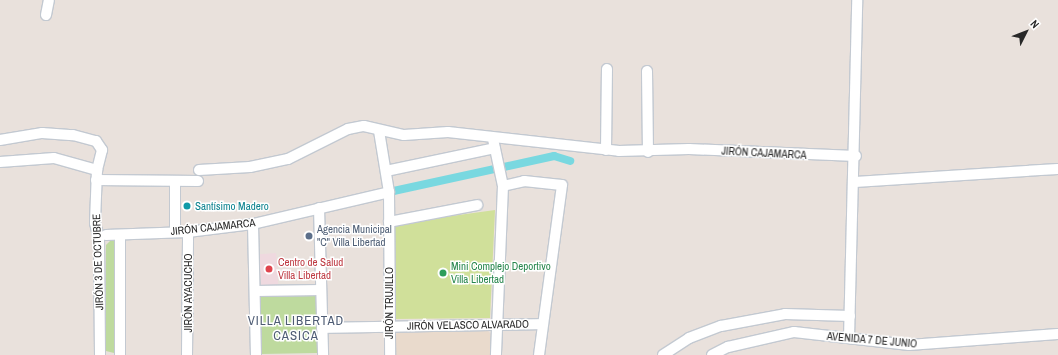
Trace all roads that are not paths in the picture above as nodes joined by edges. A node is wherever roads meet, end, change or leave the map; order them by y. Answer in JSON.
{"nodes":[{"id":1,"x":49,"y":0,"type":"edge"},
{"id":2,"x":859,"y":0,"type":"edge"},
{"id":3,"x":46,"y":15,"type":"dead end"},
{"id":4,"x":607,"y":69,"type":"dead end"},
{"id":5,"x":647,"y":71,"type":"dead end"},
{"id":6,"x":379,"y":131,"type":"junction"},
{"id":7,"x":0,"y":140,"type":"edge"},
{"id":8,"x":494,"y":143,"type":"junction"},
{"id":9,"x":606,"y":150,"type":"junction"},
{"id":10,"x":648,"y":152,"type":"junction"},
{"id":11,"x":856,"y":156,"type":"junction"},
{"id":12,"x":0,"y":162,"type":"edge"},
{"id":13,"x":1058,"y":169,"type":"edge"},
{"id":14,"x":97,"y":170,"type":"junction"},
{"id":15,"x":199,"y":170,"type":"dead end"},
{"id":16,"x":386,"y":171,"type":"junction"},
{"id":17,"x":96,"y":180,"type":"junction"},
{"id":18,"x":175,"y":181,"type":"junction"},
{"id":19,"x":198,"y":181,"type":"dead end"},
{"id":20,"x":854,"y":182,"type":"junction"},
{"id":21,"x":503,"y":186,"type":"junction"},
{"id":22,"x":389,"y":192,"type":"junction"},
{"id":23,"x":477,"y":205,"type":"dead end"},
{"id":24,"x":319,"y":208,"type":"junction"},
{"id":25,"x":389,"y":222,"type":"junction"},
{"id":26,"x":253,"y":224,"type":"junction"},
{"id":27,"x":175,"y":232,"type":"junction"},
{"id":28,"x":188,"y":232,"type":"junction"},
{"id":29,"x":120,"y":234,"type":"junction"},
{"id":30,"x":106,"y":235,"type":"dead end"},
{"id":31,"x":321,"y":290,"type":"junction"},
{"id":32,"x":256,"y":291,"type":"junction"},
{"id":33,"x":850,"y":316,"type":"junction"},
{"id":34,"x":496,"y":324,"type":"junction"},
{"id":35,"x":543,"y":324,"type":"junction"},
{"id":36,"x":389,"y":326,"type":"junction"},
{"id":37,"x":322,"y":328,"type":"junction"},
{"id":38,"x":1058,"y":334,"type":"edge"},
{"id":39,"x":849,"y":338,"type":"junction"},
{"id":40,"x":100,"y":355,"type":"edge"},
{"id":41,"x":120,"y":355,"type":"edge"},
{"id":42,"x":187,"y":355,"type":"edge"},
{"id":43,"x":256,"y":355,"type":"edge"},
{"id":44,"x":323,"y":355,"type":"edge"},
{"id":45,"x":390,"y":355,"type":"edge"},
{"id":46,"x":496,"y":355,"type":"edge"},
{"id":47,"x":539,"y":355,"type":"edge"},
{"id":48,"x":663,"y":355,"type":"edge"},
{"id":49,"x":712,"y":355,"type":"edge"}],
"edges":[{"from":1,"to":3,"type":"street"},
{"from":2,"to":11,"type":"street"},
{"from":4,"to":9,"type":"street"},
{"from":5,"to":10,"type":"street"},
{"from":6,"to":8,"type":"street"},
{"from":6,"to":15,"type":"street"},
{"from":6,"to":16,"type":"street","name":"JIRÓN TRUJILLO"},
{"from":7,"to":14,"type":"street","name":"JIRÓN 3 DE OCTUBRE"},
{"from":8,"to":9,"type":"street","name":"JIRÓN CAJAMARCA"},
{"from":8,"to":16,"type":"street"},
{"from":8,"to":21,"type":"street"},
{"from":9,"to":10,"type":"street","name":"JIRÓN CAJAMARCA"},
{"from":10,"to":11,"type":"street","name":"JIRÓN CAJAMARCA"},
{"from":11,"to":20,"type":"street"},
{"from":12,"to":14,"type":"street"},
{"from":13,"to":20,"type":"street"},
{"from":14,"to":17,"type":"street","name":"JIRÓN 3 DE OCTUBRE"},
{"from":16,"to":22,"type":"street","name":"JIRÓN TRUJILLO"},
{"from":17,"to":18,"type":"street"},
{"from":17,"to":40,"type":"street","name":"JIRÓN 3 DE OCTUBRE"},
{"from":18,"to":19,"type":"street"},
{"from":18,"to":27,"type":"street"},
{"from":20,"to":33,"type":"street"},
{"from":21,"to":34,"type":"street"},
{"from":21,"to":35,"type":"street"},
{"from":22,"to":24,"type":"street","name":"JIRÓN CAJAMARCA"},
{"from":22,"to":25,"type":"street","name":"JIRÓN TRUJILLO"},
{"from":23,"to":25,"type":"street"},
{"from":24,"to":26,"type":"street","name":"JIRÓN CAJAMARCA"},
{"from":24,"to":31,"type":"street"},
{"from":25,"to":36,"type":"street","name":"JIRÓN TRUJILLO"},
{"from":26,"to":28,"type":"street","name":"JIRÓN CAJAMARCA"},
{"from":26,"to":32,"type":"street"},
{"from":27,"to":28,"type":"street","name":"JIRÓN CAJAMARCA"},
{"from":27,"to":29,"type":"street","name":"JIRÓN CAJAMARCA"},
{"from":28,"to":42,"type":"street","name":"JIRÓN AYACUCHO"},
{"from":29,"to":30,"type":"street","name":"JIRÓN CAJAMARCA"},
{"from":29,"to":41,"type":"street","name":"JIRÓN 3 DE OCTUBRE"},
{"from":31,"to":32,"type":"street"},
{"from":31,"to":37,"type":"street"},
{"from":32,"to":43,"type":"street"},
{"from":33,"to":39,"type":"street"},
{"from":33,"to":48,"type":"street"},
{"from":34,"to":35,"type":"street","name":"JIRÓN VELASCO ALVARADO"},
{"from":34,"to":36,"type":"street","name":"JIRÓN VELASCO ALVARADO"},
{"from":34,"to":46,"type":"street"},
{"from":35,"to":47,"type":"street"},
{"from":36,"to":37,"type":"street","name":"JIRÓN VELASCO ALVARADO"},
{"from":36,"to":45,"type":"street","name":"JIRÓN TRUJILLO"},
{"from":37,"to":44,"type":"street"},
{"from":38,"to":39,"type":"street","name":"AVENIDA 7 DE JUNIO"},
{"from":39,"to":49,"type":"street","name":"AVENIDA 7 DE JUNIO"}]}
